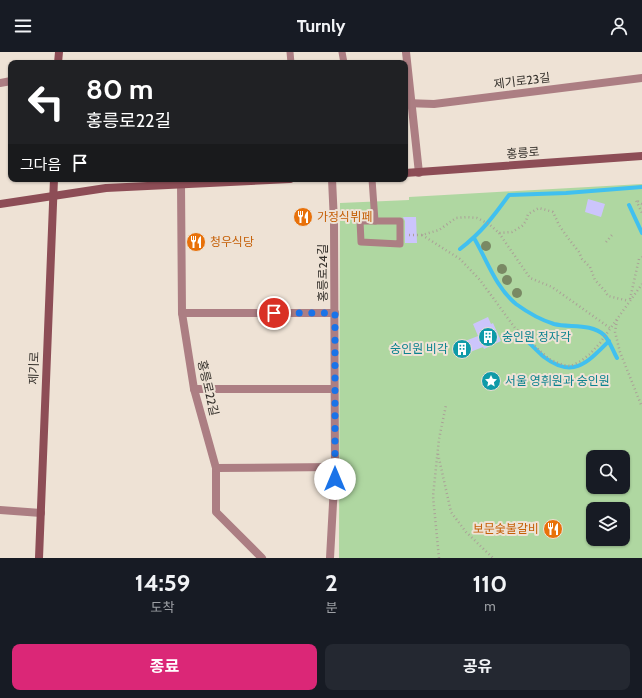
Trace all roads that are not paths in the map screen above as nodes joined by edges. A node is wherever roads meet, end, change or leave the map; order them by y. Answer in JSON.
{"nodes":[{"id":1,"x":642,"y":78,"type":"edge"},
{"id":2,"x":408,"y":103,"type":"edge"},
{"id":3,"x":642,"y":156,"type":"edge"},
{"id":4,"x":408,"y":173,"type":"edge"},
{"id":5,"x":419,"y":173,"type":"junction"},
{"id":6,"x":54,"y":182,"type":"edge"},
{"id":7,"x":225,"y":182,"type":"edge"},
{"id":8,"x":332,"y":182,"type":"edge"},
{"id":9,"x":372,"y":182,"type":"edge"},
{"id":10,"x":181,"y":184,"type":"junction"},
{"id":11,"x":53,"y":195,"type":"junction"},
{"id":12,"x":0,"y":204,"type":"edge"},
{"id":13,"x":375,"y":221,"type":"junction"},
{"id":14,"x":182,"y":313,"type":"junction"},
{"id":15,"x":335,"y":313,"type":"junction"},
{"id":16,"x":194,"y":389,"type":"junction"},
{"id":17,"x":334,"y":389,"type":"junction"},
{"id":18,"x":335,"y":467,"type":"junction"},
{"id":19,"x":216,"y":468,"type":"junction"},
{"id":20,"x":0,"y":510,"type":"edge"},
{"id":21,"x":41,"y":513,"type":"junction"},
{"id":22,"x":39,"y":558,"type":"edge"},
{"id":23,"x":262,"y":558,"type":"edge"},
{"id":24,"x":330,"y":558,"type":"edge"}],
"edges":[{"from":1,"to":2,"type":"street","name":"제기로23길"},
{"from":2,"to":5,"type":"street"},
{"from":3,"to":5,"type":"main road","name":"홍릉로"},
{"from":4,"to":5,"type":"main road","name":"홍릉로"},
{"from":6,"to":11,"type":"main road","name":"제기로"},
{"from":7,"to":10,"type":"main road"},
{"from":8,"to":15,"type":"street","name":"홍릉로24길"},
{"from":9,"to":13,"type":"lane"},
{"from":10,"to":11,"type":"main road"},
{"from":10,"to":14,"type":"street","name":"홍릉로22길"},
{"from":11,"to":12,"type":"main road"},
{"from":11,"to":21,"type":"main road","name":"제기로"},
{"from":13,"to":13,"type":"lane"},
{"from":14,"to":15,"type":"street"},
{"from":14,"to":16,"type":"street","name":"홍릉로22길"},
{"from":15,"to":17,"type":"street","name":"홍릉로24길"},
{"from":16,"to":17,"type":"street"},
{"from":16,"to":19,"type":"street","name":"홍릉로22길"},
{"from":17,"to":18,"type":"street","name":"홍릉로24길"},
{"from":18,"to":19,"type":"street"},
{"from":18,"to":24,"type":"street","name":"홍릉로24길"},
{"from":19,"to":23,"type":"street","name":"홍릉로22길"},
{"from":20,"to":21,"type":"street"},
{"from":21,"to":22,"type":"main road","name":"제기로"}]}
